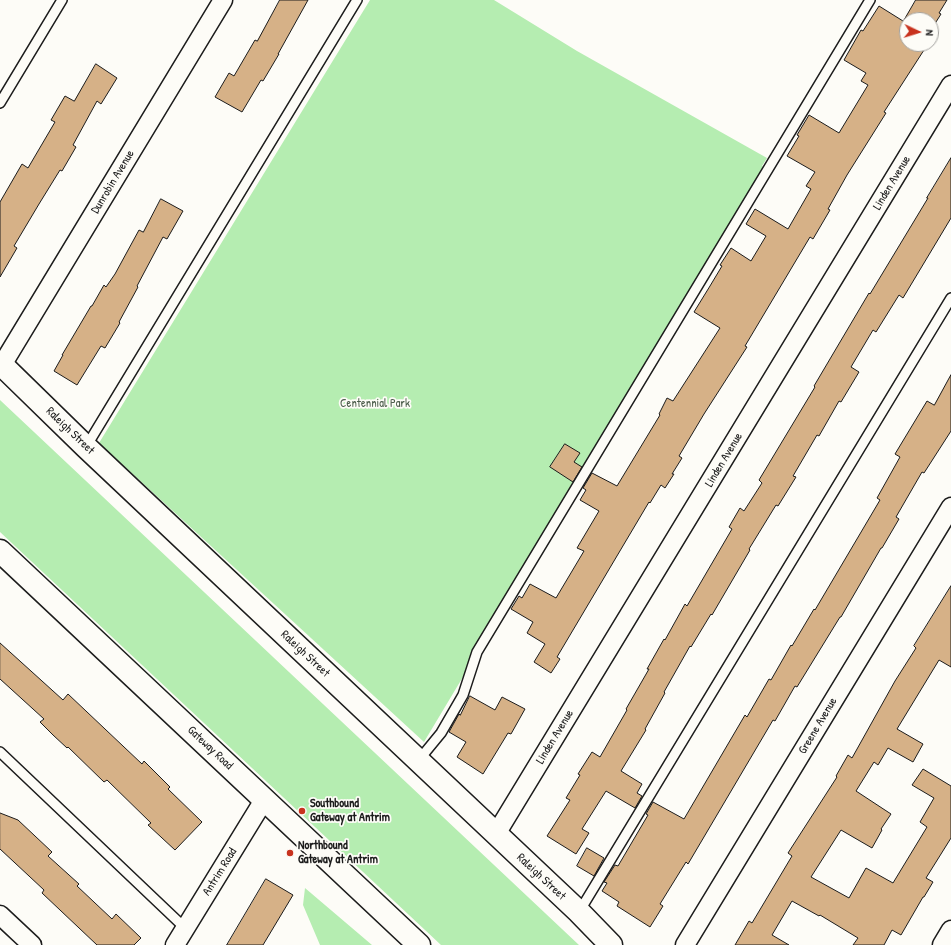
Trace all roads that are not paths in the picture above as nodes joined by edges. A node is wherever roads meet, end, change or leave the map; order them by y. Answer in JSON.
{"nodes":[{"id":1,"x":62,"y":0,"type":"edge"},
{"id":2,"x":223,"y":0,"type":"edge"},
{"id":3,"x":356,"y":0,"type":"edge"},
{"id":4,"x":870,"y":0,"type":"edge"},
{"id":5,"x":951,"y":85,"type":"edge"},
{"id":6,"x":0,"y":103,"type":"edge"},
{"id":7,"x":951,"y":298,"type":"edge"},
{"id":8,"x":1,"y":364,"type":"edge"},
{"id":9,"x":86,"y":447,"type":"junction"},
{"id":10,"x":951,"y":507,"type":"edge"},
{"id":11,"x":0,"y":551,"type":"edge"},
{"id":12,"x":0,"y":752,"type":"edge"},
{"id":13,"x":418,"y":761,"type":"junction"},
{"id":14,"x":264,"y":800,"type":"junction"},
{"id":15,"x":496,"y":834,"type":"junction"},
{"id":16,"x":579,"y":912,"type":"junction"},
{"id":17,"x":0,"y":915,"type":"edge"},
{"id":18,"x":185,"y":928,"type":"junction"},
{"id":19,"x":951,"y":930,"type":"edge"},
{"id":20,"x":32,"y":945,"type":"edge"},
{"id":21,"x":175,"y":945,"type":"edge"},
{"id":22,"x":419,"y":945,"type":"edge"},
{"id":23,"x":611,"y":945,"type":"edge"},
{"id":24,"x":685,"y":945,"type":"edge"},
{"id":25,"x":942,"y":945,"type":"edge"}],
"edges":[{"from":1,"to":6,"type":"lane"},
{"from":2,"to":8,"type":"street","name":"Dunrobin Avenue"},
{"from":3,"to":9,"type":"lane"},
{"from":4,"to":13,"type":"lane"},
{"from":5,"to":15,"type":"street","name":"Linden Avenue"},
{"from":7,"to":16,"type":"lane"},
{"from":8,"to":9,"type":"street","name":"Raleigh Street"},
{"from":9,"to":13,"type":"street","name":"Raleigh Street"},
{"from":10,"to":24,"type":"street","name":"Greene Avenue"},
{"from":11,"to":14,"type":"street","name":"Gateway Road"},
{"from":12,"to":18,"type":"lane"},
{"from":13,"to":15,"type":"street","name":"Raleigh Street"},
{"from":14,"to":18,"type":"street","name":"Antrim Road"},
{"from":14,"to":22,"type":"street","name":"Gateway Road"},
{"from":15,"to":16,"type":"street","name":"Raleigh Street"},
{"from":16,"to":23,"type":"street","name":"Raleigh Street"},
{"from":17,"to":20,"type":"street"},
{"from":18,"to":21,"type":"street","name":"Antrim Road"},
{"from":19,"to":25,"type":"street"}]}
